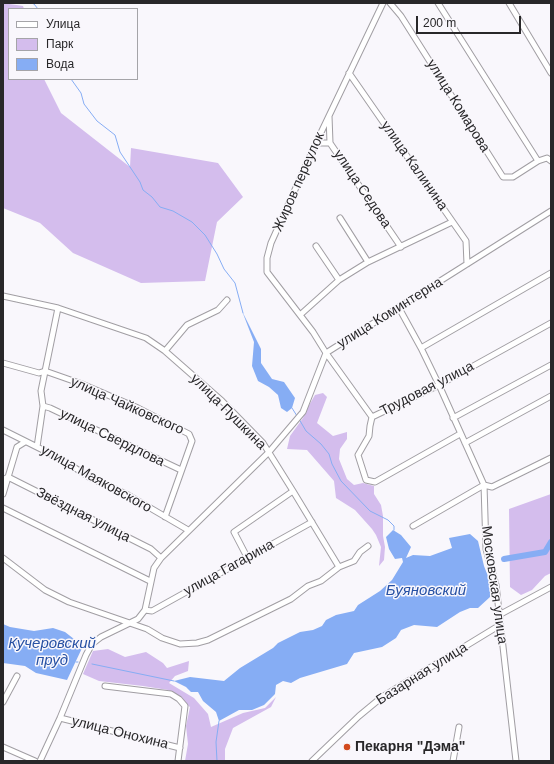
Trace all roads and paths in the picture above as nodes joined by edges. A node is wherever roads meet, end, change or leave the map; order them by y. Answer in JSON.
{"nodes":[{"id":1,"x":383,"y":3,"type":"edge"},
{"id":2,"x":390,"y":3,"type":"edge"},
{"id":3,"x":438,"y":3,"type":"edge"},
{"id":4,"x":509,"y":3,"type":"edge"},
{"id":5,"x":349,"y":73,"type":"junction"},
{"id":6,"x":551,"y":73,"type":"edge"},
{"id":7,"x":329,"y":116,"type":"junction"},
{"id":8,"x":330,"y":143,"type":"junction"},
{"id":9,"x":316,"y":144,"type":"junction"},
{"id":10,"x":538,"y":161,"type":"junction"},
{"id":11,"x":551,"y":161,"type":"edge"},
{"id":12,"x":550,"y":213,"type":"edge"},
{"id":13,"x":340,"y":218,"type":"dead end"},
{"id":14,"x":452,"y":222,"type":"junction"},
{"id":15,"x":316,"y":246,"type":"dead end"},
{"id":16,"x":401,"y":247,"type":"junction"},
{"id":17,"x":368,"y":262,"type":"junction"},
{"id":18,"x":467,"y":264,"type":"junction"},
{"id":19,"x":551,"y":273,"type":"edge"},
{"id":20,"x":339,"y":280,"type":"junction"},
{"id":21,"x":3,"y":296,"type":"edge"},
{"id":22,"x":227,"y":300,"type":"dead end"},
{"id":23,"x":58,"y":308,"type":"junction"},
{"id":24,"x":400,"y":308,"type":"junction"},
{"id":25,"x":300,"y":315,"type":"junction"},
{"id":26,"x":551,"y":323,"type":"edge"},
{"id":27,"x":421,"y":348,"type":"junction"},
{"id":28,"x":165,"y":351,"type":"junction"},
{"id":29,"x":326,"y":353,"type":"junction"},
{"id":30,"x":3,"y":364,"type":"edge"},
{"id":31,"x":551,"y":364,"type":"edge"},
{"id":32,"x":45,"y":371,"type":"junction"},
{"id":33,"x":439,"y":385,"type":"junction"},
{"id":34,"x":551,"y":396,"type":"edge"},
{"id":35,"x":43,"y":406,"type":"junction"},
{"id":36,"x":372,"y":417,"type":"junction"},
{"id":37,"x":453,"y":418,"type":"junction"},
{"id":38,"x":3,"y":430,"type":"edge"},
{"id":39,"x":460,"y":434,"type":"junction"},
{"id":40,"x":25,"y":442,"type":"junction"},
{"id":41,"x":465,"y":443,"type":"junction"},
{"id":42,"x":37,"y":447,"type":"junction"},
{"id":43,"x":269,"y":452,"type":"junction"},
{"id":44,"x":551,"y":458,"type":"edge"},
{"id":45,"x":181,"y":470,"type":"junction"},
{"id":46,"x":5,"y":478,"type":"edge"},
{"id":47,"x":484,"y":485,"type":"junction"},
{"id":48,"x":492,"y":487,"type":"junction"},
{"id":49,"x":293,"y":491,"type":"junction"},
{"id":50,"x":3,"y":494,"type":"edge"},
{"id":51,"x":484,"y":498,"type":"junction"},
{"id":52,"x":3,"y":508,"type":"edge"},
{"id":53,"x":165,"y":517,"type":"junction"},
{"id":54,"x":312,"y":522,"type":"junction"},
{"id":55,"x":413,"y":526,"type":"dead end"},
{"id":56,"x":188,"y":530,"type":"junction"},
{"id":57,"x":368,"y":546,"type":"dead end"},
{"id":58,"x":247,"y":557,"type":"junction"},
{"id":59,"x":3,"y":558,"type":"edge"},
{"id":60,"x":161,"y":558,"type":"junction"},
{"id":61,"x":339,"y":567,"type":"junction"},
{"id":62,"x":150,"y":581,"type":"junction"},
{"id":63,"x":551,"y":587,"type":"edge"},
{"id":64,"x":145,"y":610,"type":"junction"},
{"id":65,"x":499,"y":615,"type":"junction"},
{"id":66,"x":130,"y":623,"type":"junction"},
{"id":67,"x":500,"y":626,"type":"junction"},
{"id":68,"x":16,"y":676,"type":"dead end"},
{"id":69,"x":105,"y":686,"type":"dead end"},
{"id":70,"x":3,"y":702,"type":"edge"},
{"id":71,"x":60,"y":718,"type":"junction"},
{"id":72,"x":459,"y":726,"type":"dead end"},
{"id":73,"x":3,"y":747,"type":"edge"},
{"id":74,"x":180,"y":748,"type":"junction"},
{"id":75,"x":35,"y":761,"type":"edge"},
{"id":76,"x":40,"y":761,"type":"edge"},
{"id":77,"x":178,"y":761,"type":"edge"},
{"id":78,"x":312,"y":761,"type":"edge"},
{"id":79,"x":453,"y":761,"type":"edge"},
{"id":80,"x":516,"y":761,"type":"edge"}],
"edges":[{"from":1,"to":5,"type":"street","name":"Жиров переулок"},
{"from":2,"to":10,"type":"street","name":"улица Комарова"},
{"from":3,"to":10,"type":"street"},
{"from":4,"to":6,"type":"street"},
{"from":5,"to":7,"type":"street","name":"Жиров переулок"},
{"from":5,"to":14,"type":"street","name":"улица Калинина"},
{"from":7,"to":8,"type":"street"},
{"from":7,"to":9,"type":"street","name":"Жиров переулок"},
{"from":8,"to":9,"type":"street","name":"улица Седова"},
{"from":8,"to":16,"type":"street","name":"улица Седова"},
{"from":9,"to":25,"type":"street","name":"Жиров переулок"},
{"from":10,"to":11,"type":"street"},
{"from":12,"to":18,"type":"street","name":"улица Коминтерна"},
{"from":13,"to":17,"type":"street"},
{"from":14,"to":16,"type":"street"},
{"from":14,"to":18,"type":"street","name":"улица Калинина"},
{"from":15,"to":20,"type":"street"},
{"from":16,"to":17,"type":"street"},
{"from":17,"to":20,"type":"street"},
{"from":18,"to":24,"type":"street","name":"улица Коминтерна"},
{"from":19,"to":27,"type":"street"},
{"from":20,"to":25,"type":"street"},
{"from":21,"to":23,"type":"street","name":"улица Пушкина"},
{"from":22,"to":28,"type":"street"},
{"from":23,"to":28,"type":"street","name":"улица Пушкина"},
{"from":23,"to":32,"type":"street"},
{"from":24,"to":27,"type":"street","name":"Московская улица"},
{"from":24,"to":29,"type":"street","name":"улица Коминтерна"},
{"from":25,"to":29,"type":"street","name":"Жиров переулок"},
{"from":26,"to":33,"type":"street","name":"Трудовая улица"},
{"from":27,"to":33,"type":"street","name":"Московская улица"},
{"from":28,"to":43,"type":"street","name":"улица Пушкина"},
{"from":29,"to":36,"type":"street","name":"Трудовая улица"},
{"from":29,"to":43,"type":"street","name":"улица Коминтерна"},
{"from":30,"to":32,"type":"street","name":"улица Чайковского"},
{"from":31,"to":37,"type":"street"},
{"from":32,"to":35,"type":"street"},
{"from":32,"to":45,"type":"street","name":"улица Чайковского"},
{"from":33,"to":36,"type":"street","name":"Трудовая улица"},
{"from":33,"to":37,"type":"street","name":"Московская улица"},
{"from":34,"to":41,"type":"street"},
{"from":35,"to":42,"type":"street"},
{"from":35,"to":45,"type":"street","name":"улица Свердлова"},
{"from":36,"to":39,"type":"street"},
{"from":37,"to":39,"type":"street","name":"Московская улица"},
{"from":38,"to":40,"type":"street","name":"улица Маяковского"},
{"from":39,"to":41,"type":"street","name":"Московская улица"},
{"from":40,"to":42,"type":"street","name":"улица Маяковского"},
{"from":40,"to":46,"type":"street"},
{"from":41,"to":47,"type":"street","name":"Московская улица"},
{"from":42,"to":53,"type":"street","name":"улица Маяковского"},
{"from":43,"to":49,"type":"street"},
{"from":43,"to":56,"type":"street","name":"улица Пушкина"},
{"from":44,"to":48,"type":"street"},
{"from":45,"to":53,"type":"street","name":"улица Чайковского"},
{"from":46,"to":50,"type":"street"},
{"from":46,"to":60,"type":"street","name":"Звёздная улица"},
{"from":47,"to":48,"type":"street"},
{"from":47,"to":51,"type":"street","name":"Московская улица"},
{"from":47,"to":55,"type":"street"},
{"from":48,"to":51,"type":"street"},
{"from":49,"to":54,"type":"street"},
{"from":49,"to":58,"type":"street"},
{"from":51,"to":65,"type":"street","name":"Московская улица"},
{"from":52,"to":62,"type":"street"},
{"from":53,"to":56,"type":"street","name":"улица Маяковского"},
{"from":54,"to":58,"type":"street","name":"улица Гагарина"},
{"from":54,"to":61,"type":"street"},
{"from":56,"to":60,"type":"street","name":"улица Пушкина"},
{"from":57,"to":61,"type":"street"},
{"from":58,"to":64,"type":"street","name":"улица Гагарина"},
{"from":59,"to":66,"type":"street"},
{"from":60,"to":62,"type":"street","name":"улица Пушкина"},
{"from":61,"to":66,"type":"street"},
{"from":62,"to":64,"type":"street","name":"улица Пушкина"},
{"from":63,"to":65,"type":"street"},
{"from":64,"to":66,"type":"street"},
{"from":65,"to":67,"type":"street","name":"Московская улица"},
{"from":66,"to":71,"type":"street"},
{"from":67,"to":78,"type":"street","name":"Базарная улица"},
{"from":67,"to":80,"type":"street","name":"Московская улица"},
{"from":68,"to":70,"type":"street"},
{"from":69,"to":74,"type":"street","name":"улица Онохина"},
{"from":71,"to":74,"type":"street","name":"улица Онохина"},
{"from":71,"to":76,"type":"street"},
{"from":72,"to":79,"type":"street"},
{"from":73,"to":75,"type":"street"},
{"from":74,"to":77,"type":"street","name":"улица Онохина"}]}
